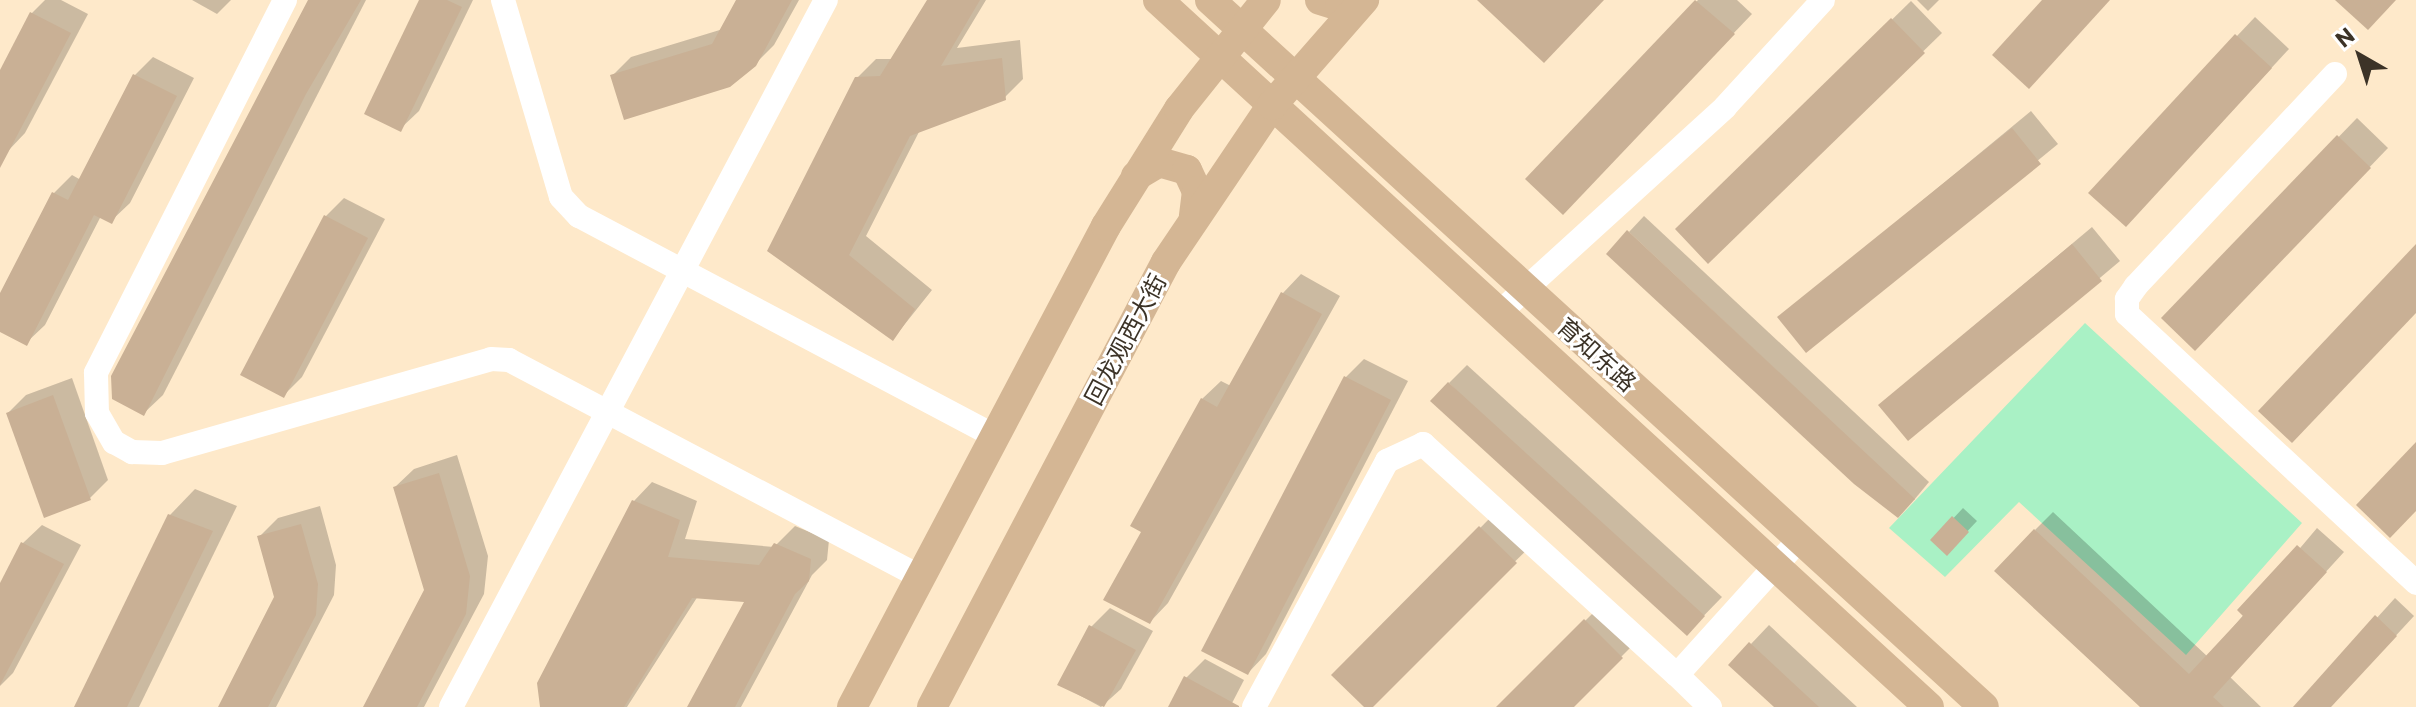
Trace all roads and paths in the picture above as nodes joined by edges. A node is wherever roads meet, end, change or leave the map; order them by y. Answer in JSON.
{"nodes":[{"id":1,"x":285,"y":0,"type":"edge"},
{"id":2,"x":503,"y":0,"type":"edge"},
{"id":3,"x":826,"y":0,"type":"edge"},
{"id":4,"x":1158,"y":0,"type":"edge"},
{"id":5,"x":1210,"y":0,"type":"edge"},
{"id":6,"x":1266,"y":0,"type":"edge"},
{"id":7,"x":1320,"y":0,"type":"edge"},
{"id":8,"x":1362,"y":0,"type":"edge"},
{"id":9,"x":1823,"y":0,"type":"edge"},
{"id":10,"x":1241,"y":28,"type":"junction"},
{"id":11,"x":1219,"y":56,"type":"junction"},
{"id":12,"x":2335,"y":74,"type":"dead end"},
{"id":13,"x":1294,"y":77,"type":"junction"},
{"id":14,"x":1272,"y":105,"type":"junction"},
{"id":15,"x":1136,"y":176,"type":"junction"},
{"id":16,"x":1194,"y":217,"type":"junction"},
{"id":17,"x":682,"y":270,"type":"junction"},
{"id":18,"x":1526,"y":288,"type":"junction"},
{"id":19,"x":1499,"y":313,"type":"junction"},
{"id":20,"x":607,"y":412,"type":"junction"},
{"id":21,"x":995,"y":436,"type":"junction"},
{"id":22,"x":1800,"y":539,"type":"junction"},
{"id":23,"x":1775,"y":566,"type":"junction"},
{"id":24,"x":921,"y":577,"type":"junction"},
{"id":25,"x":2416,"y":583,"type":"edge"},
{"id":26,"x":1677,"y":675,"type":"junction"},
{"id":27,"x":451,"y":707,"type":"edge"},
{"id":28,"x":852,"y":707,"type":"edge"},
{"id":29,"x":932,"y":707,"type":"edge"},
{"id":30,"x":1254,"y":707,"type":"edge"},
{"id":31,"x":1710,"y":707,"type":"edge"},
{"id":32,"x":1929,"y":707,"type":"edge"},
{"id":33,"x":1984,"y":707,"type":"edge"}],
"edges":[{"from":1,"to":20,"type":"street"},
{"from":2,"to":17,"type":"street"},
{"from":3,"to":17,"type":"street"},
{"from":4,"to":11,"type":"main road","name":"育知东路"},
{"from":5,"to":10,"type":"main road","name":"育知东路"},
{"from":6,"to":10,"type":"main road"},
{"from":7,"to":8,"type":"main road"},
{"from":8,"to":13,"type":"main road","name":"回龙观西大街"},
{"from":9,"to":18,"type":"street"},
{"from":10,"to":11,"type":"main road"},
{"from":10,"to":13,"type":"main road","name":"育知东路"},
{"from":11,"to":14,"type":"main road","name":"育知东路"},
{"from":11,"to":15,"type":"main road"},
{"from":12,"to":25,"type":"street"},
{"from":13,"to":14,"type":"main road","name":"回龙观西大街"},
{"from":13,"to":18,"type":"main road","name":"育知东路"},
{"from":14,"to":16,"type":"main road","name":"回龙观西大街"},
{"from":14,"to":19,"type":"main road","name":"育知东路"},
{"from":15,"to":16,"type":"main road"},
{"from":15,"to":21,"type":"main road"},
{"from":16,"to":29,"type":"main road","name":"回龙观西大街"},
{"from":17,"to":20,"type":"street"},
{"from":17,"to":21,"type":"street"},
{"from":18,"to":19,"type":"street"},
{"from":18,"to":22,"type":"main road","name":"育知东路"},
{"from":19,"to":23,"type":"main road","name":"育知东路"},
{"from":20,"to":24,"type":"street"},
{"from":20,"to":27,"type":"street"},
{"from":21,"to":24,"type":"main road"},
{"from":22,"to":23,"type":"street"},
{"from":22,"to":33,"type":"main road","name":"育知东路"},
{"from":23,"to":26,"type":"street"},
{"from":23,"to":32,"type":"main road","name":"育知东路"},
{"from":24,"to":28,"type":"main road"},
{"from":26,"to":30,"type":"street"},
{"from":26,"to":31,"type":"street"}]}
